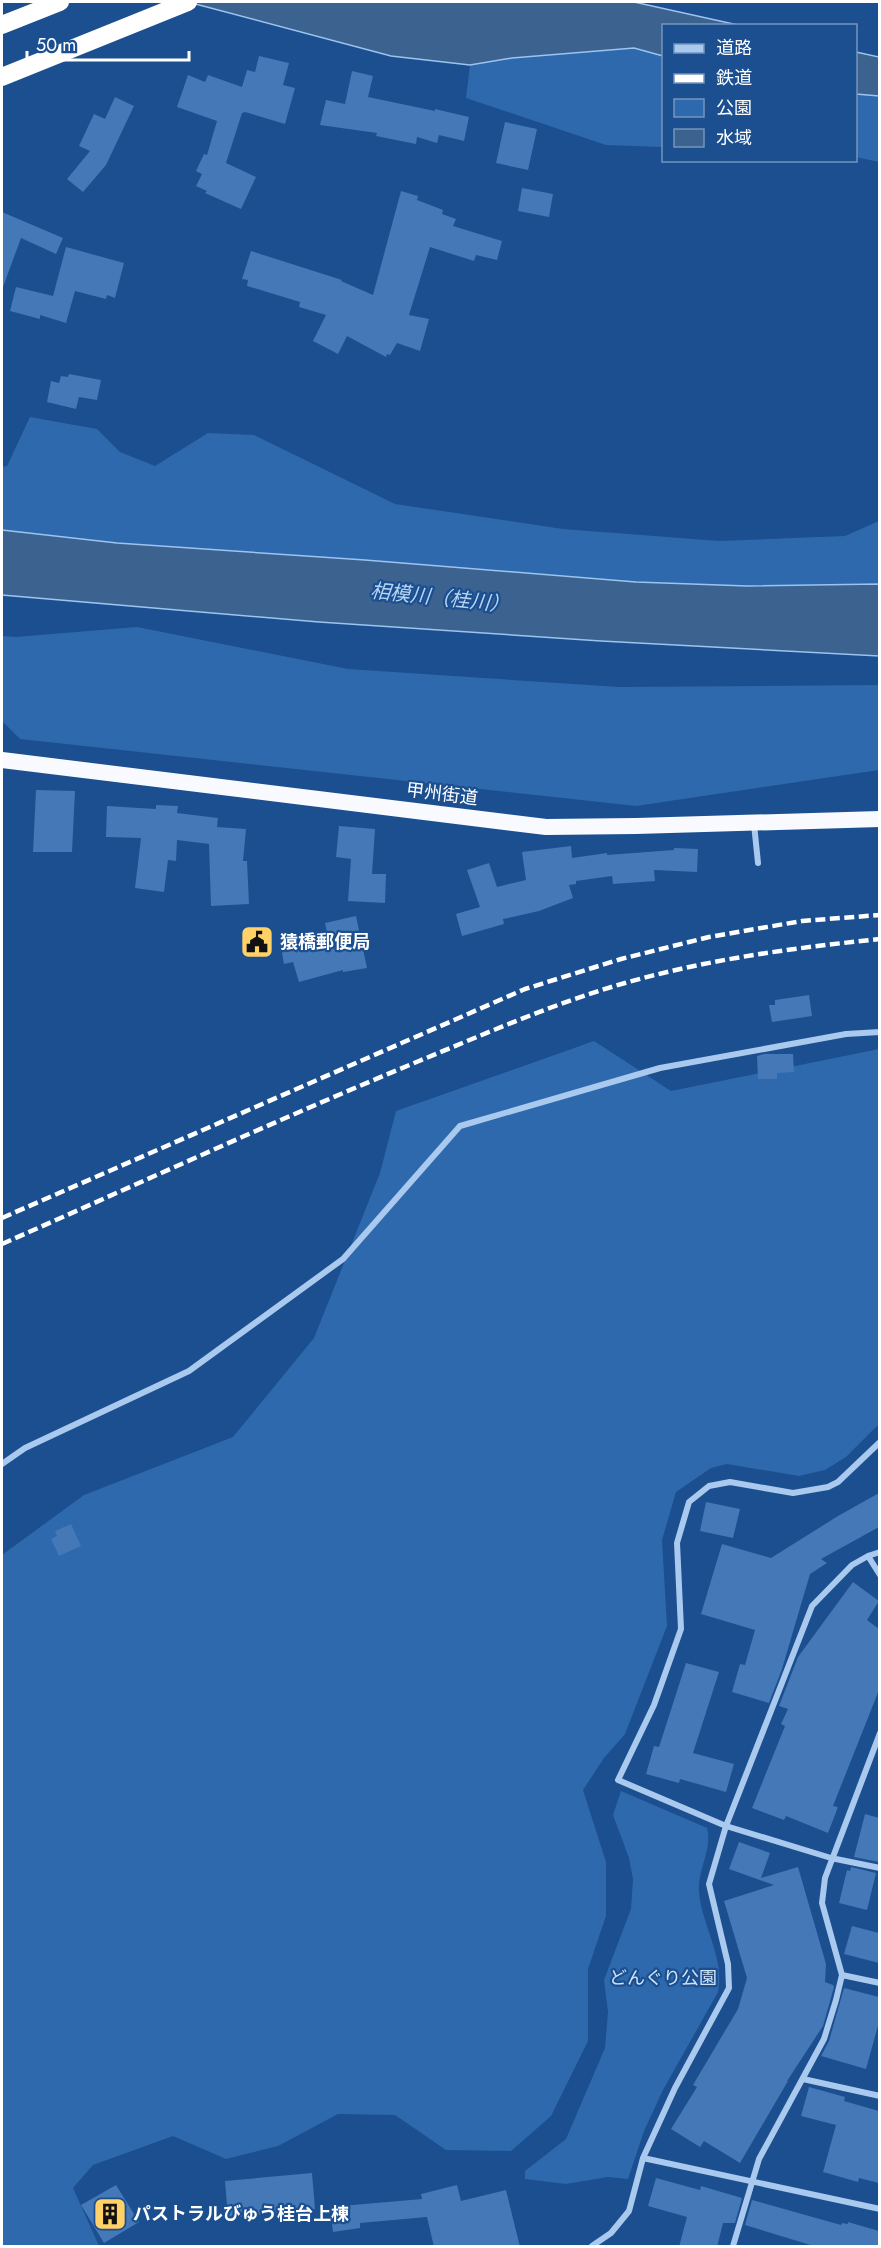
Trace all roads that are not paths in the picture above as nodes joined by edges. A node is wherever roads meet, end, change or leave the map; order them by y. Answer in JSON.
{"nodes":[{"id":1,"x":60,"y":2,"type":"edge"},
{"id":2,"x":188,"y":2,"type":"edge"},
{"id":3,"x":2,"y":25,"type":"edge"},
{"id":4,"x":2,"y":77,"type":"edge"},
{"id":5,"x":2,"y":760,"type":"edge"},
{"id":6,"x":879,"y":819,"type":"edge"},
{"id":7,"x":754,"y":823,"type":"junction"},
{"id":8,"x":758,"y":862,"type":"dead end"},
{"id":9,"x":879,"y":1032,"type":"edge"},
{"id":10,"x":879,"y":1442,"type":"edge"},
{"id":11,"x":2,"y":1464,"type":"edge"},
{"id":12,"x":879,"y":1552,"type":"edge"},
{"id":13,"x":868,"y":1556,"type":"junction"},
{"id":14,"x":879,"y":1575,"type":"edge"},
{"id":15,"x":879,"y":1733,"type":"edge"},
{"id":16,"x":872,"y":1753,"type":"junction"},
{"id":17,"x":879,"y":1755,"type":"edge"},
{"id":18,"x":726,"y":1826,"type":"junction"},
{"id":19,"x":831,"y":1858,"type":"junction"},
{"id":20,"x":879,"y":1868,"type":"edge"},
{"id":21,"x":842,"y":1975,"type":"junction"},
{"id":22,"x":879,"y":1983,"type":"edge"},
{"id":23,"x":803,"y":2079,"type":"junction"},
{"id":24,"x":879,"y":2096,"type":"edge"},
{"id":25,"x":643,"y":2158,"type":"junction"},
{"id":26,"x":752,"y":2181,"type":"junction"},
{"id":27,"x":879,"y":2209,"type":"edge"},
{"id":28,"x":592,"y":2247,"type":"edge"},
{"id":29,"x":733,"y":2247,"type":"edge"}],
"edges":[{"from":1,"to":3,"type":"highway"},
{"from":2,"to":4,"type":"highway"},
{"from":5,"to":7,"type":"highway","name":"甲州街道"},
{"from":6,"to":7,"type":"highway","name":"甲州街道"},
{"from":7,"to":8,"type":"street"},
{"from":9,"to":11,"type":"street"},
{"from":10,"to":18,"type":"street"},
{"from":12,"to":13,"type":"street"},
{"from":13,"to":14,"type":"street"},
{"from":13,"to":18,"type":"street"},
{"from":15,"to":16,"type":"street"},
{"from":16,"to":17,"type":"street"},
{"from":16,"to":19,"type":"street"},
{"from":18,"to":19,"type":"street"},
{"from":18,"to":25,"type":"street"},
{"from":19,"to":20,"type":"street"},
{"from":19,"to":21,"type":"street"},
{"from":21,"to":22,"type":"street"},
{"from":21,"to":23,"type":"street"},
{"from":23,"to":24,"type":"street"},
{"from":23,"to":26,"type":"street"},
{"from":25,"to":26,"type":"street"},
{"from":25,"to":28,"type":"street"},
{"from":26,"to":27,"type":"street"},
{"from":26,"to":29,"type":"street"}]}
